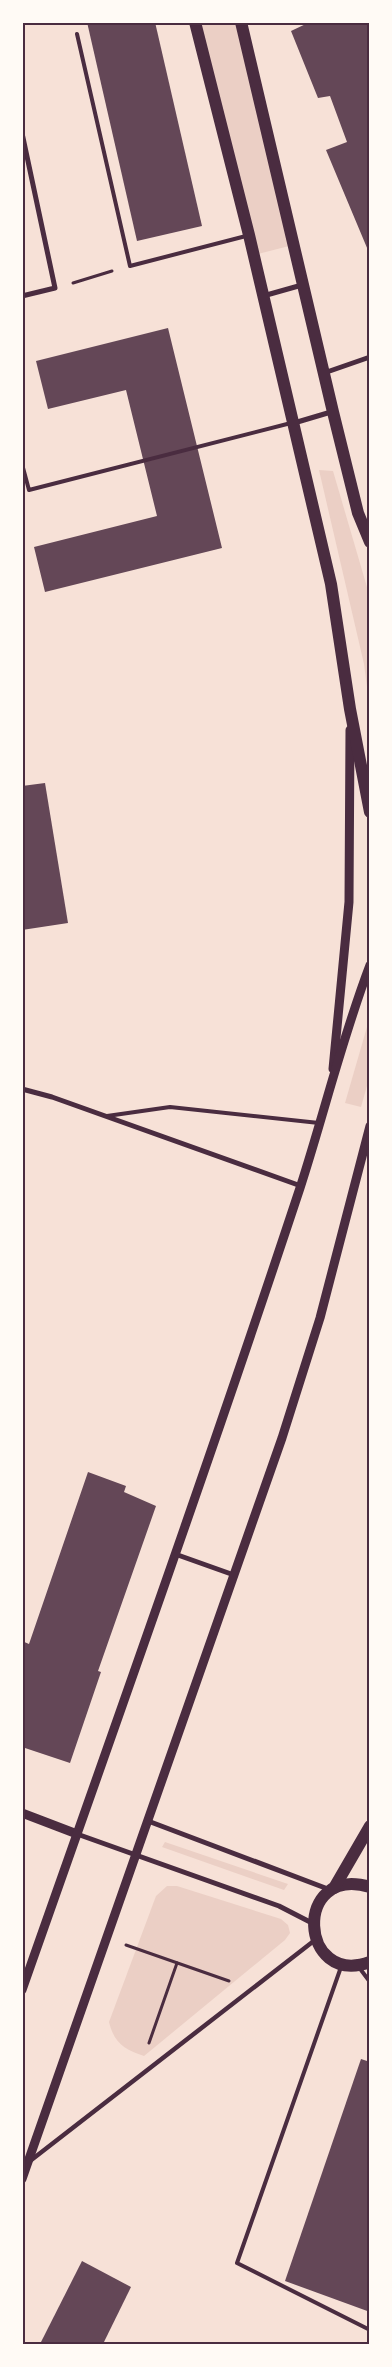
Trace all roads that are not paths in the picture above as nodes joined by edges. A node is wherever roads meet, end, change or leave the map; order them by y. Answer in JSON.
{"nodes":[{"id":1,"x":195,"y":22,"type":"edge"},
{"id":2,"x":241,"y":22,"type":"edge"},
{"id":3,"x":77,"y":34,"type":"dead end"},
{"id":4,"x":22,"y":133,"type":"edge"},
{"id":5,"x":249,"y":235,"type":"junction"},
{"id":6,"x":302,"y":285,"type":"junction"},
{"id":7,"x":22,"y":296,"type":"edge"},
{"id":8,"x":263,"y":296,"type":"junction"},
{"id":9,"x":370,"y":356,"type":"edge"},
{"id":10,"x":324,"y":373,"type":"junction"},
{"id":11,"x":333,"y":412,"type":"junction"},
{"id":12,"x":293,"y":423,"type":"junction"},
{"id":13,"x":22,"y":464,"type":"edge"},
{"id":14,"x":370,"y":542,"type":"edge"},
{"id":15,"x":350,"y":709,"type":"junction"},
{"id":16,"x":370,"y":812,"type":"edge"},
{"id":17,"x":370,"y":965,"type":"edge"},
{"id":18,"x":22,"y":1089,"type":"edge"},
{"id":19,"x":331,"y":1091,"type":"junction"},
{"id":20,"x":107,"y":1116,"type":"junction"},
{"id":21,"x":319,"y":1123,"type":"junction"},
{"id":22,"x":370,"y":1126,"type":"edge"},
{"id":23,"x":301,"y":1186,"type":"junction"},
{"id":24,"x":175,"y":1554,"type":"junction"},
{"id":25,"x":234,"y":1575,"type":"junction"},
{"id":26,"x":22,"y":1813,"type":"edge"},
{"id":27,"x":148,"y":1821,"type":"junction"},
{"id":28,"x":370,"y":1826,"type":"edge"},
{"id":29,"x":77,"y":1834,"type":"junction"},
{"id":30,"x":136,"y":1854,"type":"junction"},
{"id":31,"x":370,"y":1886,"type":"edge"},
{"id":32,"x":332,"y":1889,"type":"junction"},
{"id":33,"x":312,"y":1923,"type":"junction"},
{"id":34,"x":315,"y":1940,"type":"junction"},
{"id":35,"x":342,"y":1964,"type":"junction"},
{"id":36,"x":364,"y":1965,"type":"edge"},
{"id":37,"x":370,"y":1982,"type":"edge"},
{"id":38,"x":22,"y":1990,"type":"edge"},
{"id":39,"x":28,"y":2162,"type":"junction"},
{"id":40,"x":22,"y":2179,"type":"edge"},
{"id":41,"x":370,"y":2330,"type":"edge"}],
"edges":[{"from":1,"to":5,"type":"main road"},
{"from":2,"to":6,"type":"main road"},
{"from":3,"to":5,"type":"lane"},
{"from":4,"to":7,"type":"street"},
{"from":5,"to":8,"type":"main road"},
{"from":6,"to":8,"type":"street"},
{"from":6,"to":10,"type":"main road"},
{"from":8,"to":12,"type":"main road"},
{"from":9,"to":10,"type":"street"},
{"from":10,"to":11,"type":"main road"},
{"from":11,"to":12,"type":"street"},
{"from":11,"to":14,"type":"main road"},
{"from":12,"to":13,"type":"lane"},
{"from":12,"to":15,"type":"main road"},
{"from":15,"to":16,"type":"main road"},
{"from":15,"to":19,"type":"street"},
{"from":17,"to":19,"type":"street"},
{"from":18,"to":20,"type":"street"},
{"from":19,"to":21,"type":"street"},
{"from":20,"to":21,"type":"lane"},
{"from":20,"to":23,"type":"street"},
{"from":21,"to":23,"type":"street"},
{"from":22,"to":25,"type":"street"},
{"from":23,"to":24,"type":"street"},
{"from":24,"to":25,"type":"street"},
{"from":24,"to":29,"type":"street"},
{"from":25,"to":27,"type":"street"},
{"from":26,"to":29,"type":"street"},
{"from":27,"to":30,"type":"street"},
{"from":27,"to":32,"type":"street"},
{"from":28,"to":32,"type":"main road"},
{"from":29,"to":30,"type":"street"},
{"from":29,"to":38,"type":"street"},
{"from":30,"to":33,"type":"street"},
{"from":30,"to":39,"type":"street"},
{"from":31,"to":32,"type":"main road"},
{"from":32,"to":33,"type":"main road"},
{"from":33,"to":34,"type":"main road"},
{"from":34,"to":35,"type":"main road"},
{"from":34,"to":39,"type":"street"},
{"from":35,"to":36,"type":"main road"},
{"from":35,"to":41,"type":"lane"},
{"from":36,"to":37,"type":"lane"},
{"from":39,"to":40,"type":"street"}]}
